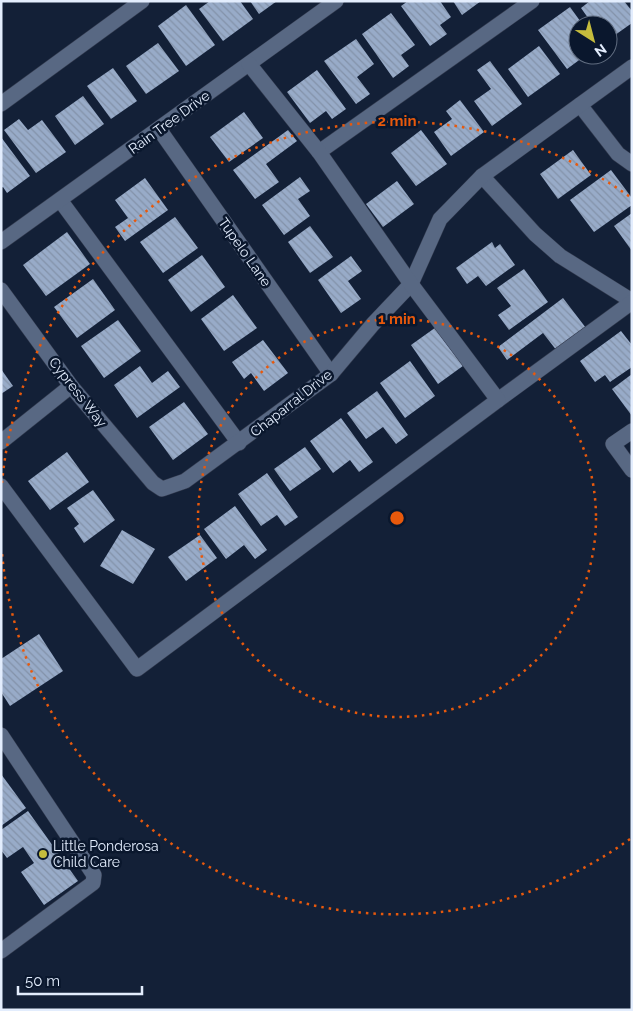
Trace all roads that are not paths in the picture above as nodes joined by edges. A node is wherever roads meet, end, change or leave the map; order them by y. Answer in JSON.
{"nodes":[{"id":1,"x":142,"y":1,"type":"edge"},
{"id":2,"x":336,"y":1,"type":"edge"},
{"id":3,"x":532,"y":1,"type":"edge"},
{"id":4,"x":249,"y":64,"type":"junction"},
{"id":5,"x":632,"y":67,"type":"edge"},
{"id":6,"x":1,"y":104,"type":"edge"},
{"id":7,"x":580,"y":105,"type":"junction"},
{"id":8,"x":159,"y":129,"type":"junction"},
{"id":9,"x":319,"y":152,"type":"junction"},
{"id":10,"x":632,"y":164,"type":"edge"},
{"id":11,"x":482,"y":176,"type":"junction"},
{"id":12,"x":60,"y":200,"type":"junction"},
{"id":13,"x":1,"y":242,"type":"edge"},
{"id":14,"x":411,"y":284,"type":"junction"},
{"id":15,"x":1,"y":290,"type":"edge"},
{"id":16,"x":632,"y":302,"type":"edge"},
{"id":17,"x":331,"y":374,"type":"junction"},
{"id":18,"x":71,"y":386,"type":"junction"},
{"id":19,"x":498,"y":400,"type":"junction"},
{"id":20,"x":632,"y":431,"type":"edge"},
{"id":21,"x":1,"y":442,"type":"edge"},
{"id":22,"x":239,"y":443,"type":"junction"},
{"id":23,"x":632,"y":470,"type":"edge"},
{"id":24,"x":1,"y":486,"type":"edge"},
{"id":25,"x":162,"y":489,"type":"joint"},
{"id":26,"x":1,"y":735,"type":"edge"},
{"id":27,"x":1,"y":951,"type":"edge"}],
"edges":[{"from":1,"to":6,"type":"street"},
{"from":2,"to":4,"type":"street","name":"Rain Tree Drive"},
{"from":3,"to":9,"type":"street"},
{"from":4,"to":8,"type":"street","name":"Rain Tree Drive"},
{"from":4,"to":9,"type":"street"},
{"from":5,"to":7,"type":"street","name":"Chaparral Drive"},
{"from":7,"to":10,"type":"street"},
{"from":7,"to":11,"type":"street","name":"Chaparral Drive"},
{"from":8,"to":12,"type":"street","name":"Rain Tree Drive"},
{"from":8,"to":17,"type":"street","name":"Tupelo Lane"},
{"from":9,"to":14,"type":"street"},
{"from":11,"to":14,"type":"street","name":"Chaparral Drive"},
{"from":11,"to":16,"type":"street"},
{"from":12,"to":13,"type":"street","name":"Rain Tree Drive"},
{"from":12,"to":22,"type":"street"},
{"from":14,"to":17,"type":"street","name":"Chaparral Drive"},
{"from":14,"to":19,"type":"street"},
{"from":15,"to":18,"type":"street","name":"Cypress Way"},
{"from":16,"to":19,"type":"street"},
{"from":17,"to":22,"type":"street","name":"Chaparral Drive"},
{"from":18,"to":21,"type":"street"},
{"from":18,"to":25,"type":"street","name":"Cypress Way"},
{"from":19,"to":24,"type":"street"},
{"from":20,"to":23,"type":"street"},
{"from":22,"to":25,"type":"street","name":"Chaparral Drive"},
{"from":26,"to":27,"type":"street"}]}
